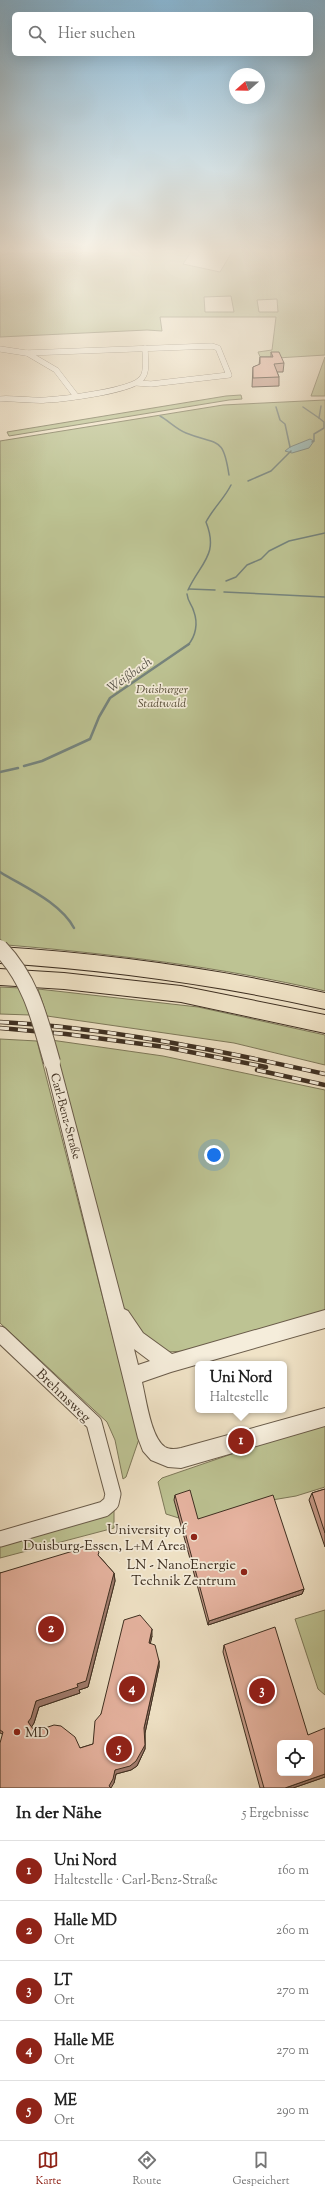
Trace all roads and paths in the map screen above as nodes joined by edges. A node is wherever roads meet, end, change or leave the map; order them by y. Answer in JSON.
{"nodes":[{"id":1,"x":0,"y":348,"type":"edge"},
{"id":2,"x":145,"y":348,"type":"junction"},
{"id":3,"x":26,"y":353,"type":"junction"},
{"id":4,"x":137,"y":383,"type":"junction"},
{"id":5,"x":76,"y":396,"type":"junction"},
{"id":6,"x":0,"y":399,"type":"edge"},
{"id":7,"x":0,"y":948,"type":"edge"},
{"id":8,"x":0,"y":955,"type":"edge"},
{"id":9,"x":0,"y":977,"type":"edge"},
{"id":10,"x":325,"y":1001,"type":"edge"},
{"id":11,"x":325,"y":1024,"type":"edge"},
{"id":12,"x":112,"y":1294,"type":"junction"},
{"id":13,"x":325,"y":1319,"type":"edge"},
{"id":14,"x":0,"y":1334,"type":"edge"},
{"id":15,"x":171,"y":1363,"type":"junction"},
{"id":16,"x":132,"y":1378,"type":"junction"},
{"id":17,"x":325,"y":1417,"type":"edge"},
{"id":18,"x":0,"y":1539,"type":"edge"}],
"edges":[{"from":1,"to":3,"type":"street"},
{"from":2,"to":3,"type":"street"},
{"from":2,"to":4,"type":"street"},
{"from":2,"to":4,"type":"street"},
{"from":3,"to":5,"type":"street"},
{"from":4,"to":5,"type":"street"},
{"from":5,"to":6,"type":"street"},
{"from":7,"to":12,"type":"street","name":"Carl-Benz-Straße","bridge":true},
{"from":8,"to":10,"type":"highway"},
{"from":9,"to":11,"type":"highway"},
{"from":12,"to":15,"type":"street","name":"Carl-Benz-Straße"},
{"from":12,"to":16,"type":"street","name":"Carl-Benz-Straße"},
{"from":13,"to":15,"type":"street"},
{"from":14,"to":18,"type":"street","name":"Brehmsweg"},
{"from":15,"to":16,"type":"street"},
{"from":16,"to":17,"type":"street","name":"Carl-Benz-Straße"}]}
